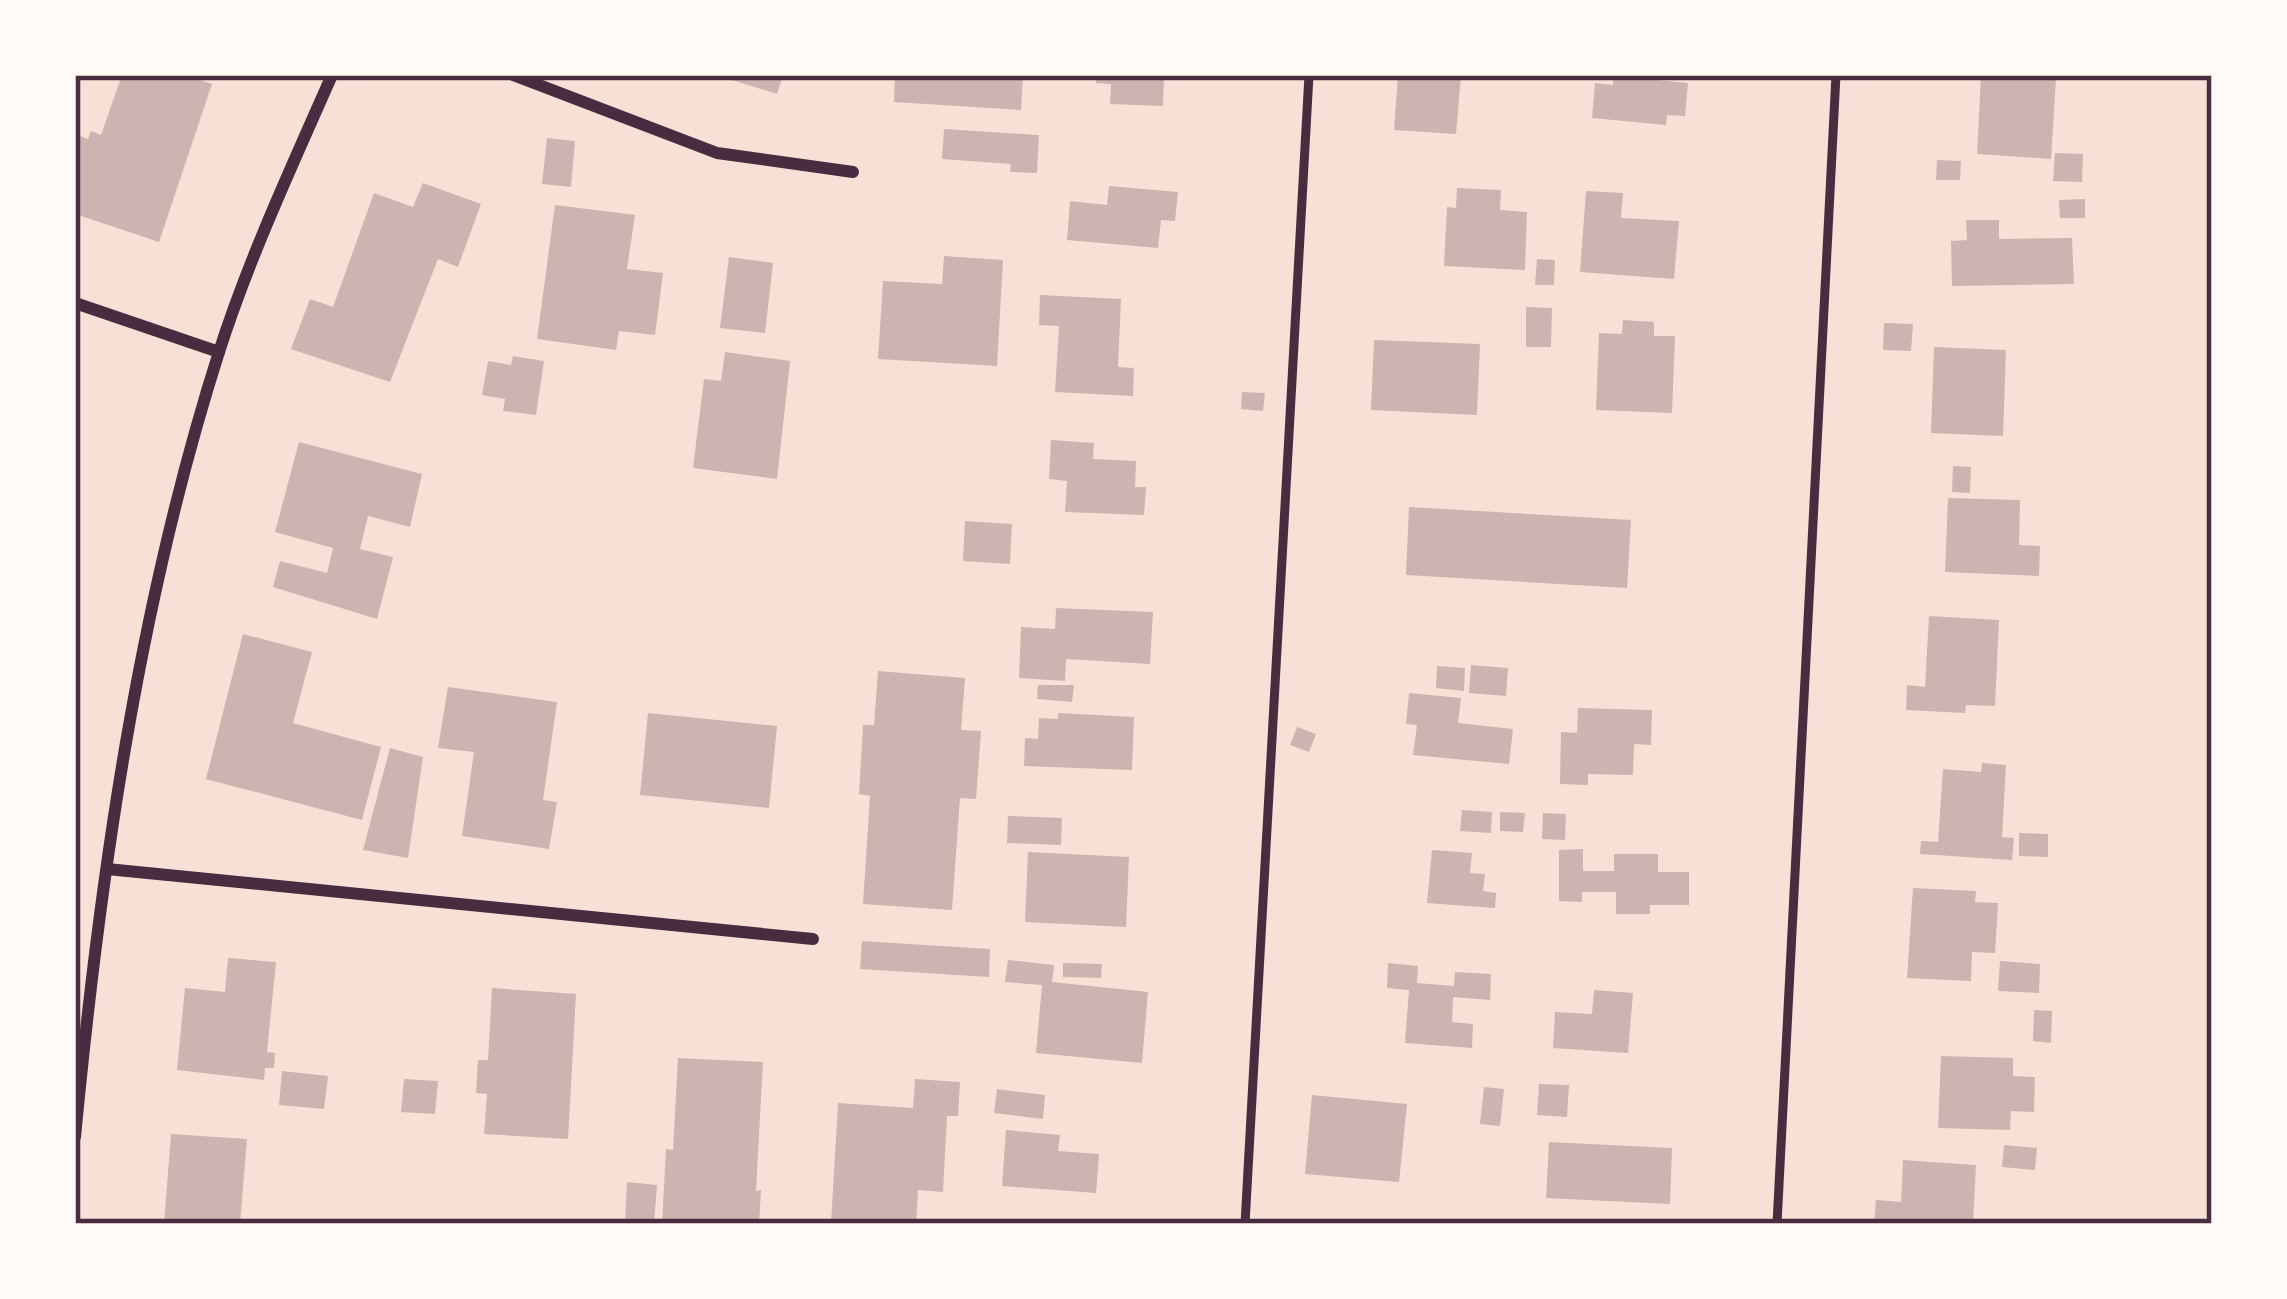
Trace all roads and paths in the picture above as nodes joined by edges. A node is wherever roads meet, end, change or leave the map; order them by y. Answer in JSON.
{"nodes":[{"id":1,"x":332,"y":75,"type":"edge"},
{"id":2,"x":513,"y":75,"type":"edge"},
{"id":3,"x":1309,"y":75,"type":"edge"},
{"id":4,"x":1836,"y":75,"type":"edge"},
{"id":5,"x":853,"y":172,"type":"dead end"},
{"id":6,"x":75,"y":303,"type":"edge"},
{"id":7,"x":219,"y":352,"type":"junction"},
{"id":8,"x":107,"y":869,"type":"junction"},
{"id":9,"x":813,"y":939,"type":"dead end"},
{"id":10,"x":80,"y":1038,"type":"edge"},
{"id":11,"x":75,"y":1137,"type":"edge"},
{"id":12,"x":1245,"y":1224,"type":"edge"},
{"id":13,"x":1777,"y":1224,"type":"edge"}],
"edges":[{"from":1,"to":7,"type":"street"},
{"from":2,"to":5,"type":"street"},
{"from":3,"to":12,"type":"lane"},
{"from":4,"to":13,"type":"lane"},
{"from":6,"to":7,"type":"street"},
{"from":7,"to":8,"type":"street"},
{"from":8,"to":9,"type":"street"},
{"from":8,"to":10,"type":"street"},
{"from":10,"to":11,"type":"street"}]}
